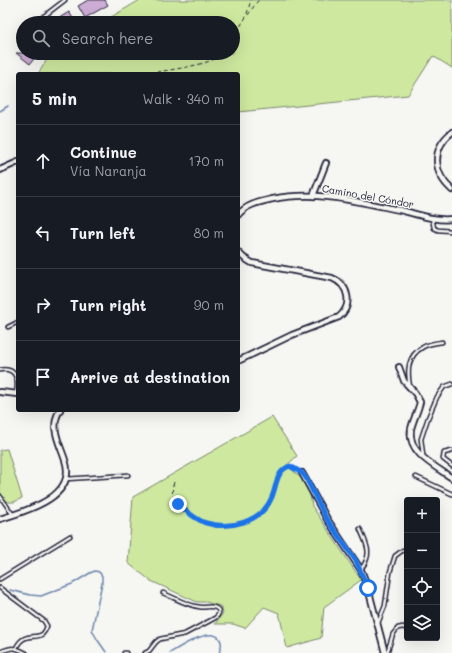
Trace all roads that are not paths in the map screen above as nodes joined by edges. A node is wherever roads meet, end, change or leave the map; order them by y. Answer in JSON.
{"nodes":[{"id":1,"x":65,"y":0,"type":"edge"},
{"id":2,"x":44,"y":16,"type":"edge"},
{"id":3,"x":452,"y":132,"type":"edge"},
{"id":4,"x":16,"y":163,"type":"edge"},
{"id":5,"x":326,"y":163,"type":"dead end"},
{"id":6,"x":0,"y":170,"type":"edge"},
{"id":7,"x":452,"y":190,"type":"edge"},
{"id":8,"x":313,"y":196,"type":"junction"},
{"id":9,"x":240,"y":213,"type":"edge"},
{"id":10,"x":432,"y":218,"type":"junction"},
{"id":11,"x":452,"y":219,"type":"edge"},
{"id":12,"x":452,"y":231,"type":"edge"},
{"id":13,"x":240,"y":254,"type":"edge"},
{"id":14,"x":16,"y":323,"type":"edge"},
{"id":15,"x":8,"y":327,"type":"dead end"},
{"id":16,"x":442,"y":342,"type":"dead end"},
{"id":17,"x":240,"y":360,"type":"edge"},
{"id":18,"x":399,"y":367,"type":"dead end"},
{"id":19,"x":0,"y":370,"type":"edge"},
{"id":20,"x":16,"y":377,"type":"edge"},
{"id":21,"x":452,"y":384,"type":"edge"},
{"id":22,"x":410,"y":387,"type":"junction"},
{"id":23,"x":0,"y":392,"type":"edge"},
{"id":24,"x":16,"y":394,"type":"edge"},
{"id":25,"x":58,"y":412,"type":"edge"},
{"id":26,"x":452,"y":451,"type":"edge"},
{"id":27,"x":423,"y":458,"type":"junction"},
{"id":28,"x":452,"y":466,"type":"edge"},
{"id":29,"x":302,"y":473,"type":"road end"},
{"id":30,"x":128,"y":475,"type":"dead end"},
{"id":31,"x":416,"y":477,"type":"dead end"},
{"id":32,"x":452,"y":478,"type":"edge"},
{"id":33,"x":66,"y":479,"type":"junction"},
{"id":34,"x":452,"y":494,"type":"edge"},
{"id":35,"x":0,"y":496,"type":"edge"},
{"id":36,"x":13,"y":515,"type":"junction"},
{"id":37,"x":0,"y":519,"type":"edge"},
{"id":38,"x":360,"y":529,"type":"dead end"},
{"id":39,"x":70,"y":536,"type":"dead end"},
{"id":40,"x":404,"y":550,"type":"edge"},
{"id":41,"x":361,"y":570,"type":"junction"},
{"id":42,"x":0,"y":579,"type":"edge"},
{"id":43,"x":0,"y":588,"type":"edge"},
{"id":44,"x":163,"y":593,"type":"dead end"},
{"id":45,"x":378,"y":623,"type":"junction"},
{"id":46,"x":404,"y":628,"type":"edge"},
{"id":47,"x":16,"y":648,"type":"junction"},
{"id":48,"x":0,"y":652,"type":"edge"},
{"id":49,"x":26,"y":653,"type":"edge"},
{"id":50,"x":145,"y":653,"type":"edge"},
{"id":51,"x":386,"y":653,"type":"edge"}],
"edges":[{"from":1,"to":2,"type":"lane"},
{"from":3,"to":7,"type":"street"},
{"from":4,"to":6,"type":"street"},
{"from":5,"to":8,"type":"street"},
{"from":8,"to":9,"type":"street","name":"Camino del Cóndor"},
{"from":8,"to":10,"type":"street","name":"Camino del Cóndor"},
{"from":10,"to":11,"type":"street","name":"Camino del Cóndor"},
{"from":10,"to":12,"type":"lane"},
{"from":13,"to":17,"type":"street"},
{"from":14,"to":15,"type":"lane"},
{"from":16,"to":22,"type":"lane"},
{"from":18,"to":22,"type":"street"},
{"from":19,"to":20,"type":"lane"},
{"from":21,"to":27,"type":"lane"},
{"from":22,"to":27,"type":"street"},
{"from":23,"to":24,"type":"street"},
{"from":25,"to":33,"type":"street"},
{"from":26,"to":28,"type":"lane"},
{"from":27,"to":32,"type":"street"},
{"from":29,"to":41,"type":"street"},
{"from":30,"to":33,"type":"lane"},
{"from":31,"to":34,"type":"lane"},
{"from":33,"to":36,"type":"street"},
{"from":35,"to":36,"type":"lane"},
{"from":36,"to":37,"type":"street"},
{"from":38,"to":41,"type":"lane"},
{"from":39,"to":42,"type":"lane"},
{"from":40,"to":45,"type":"lane"},
{"from":41,"to":45,"type":"street"},
{"from":43,"to":47,"type":"lane"},
{"from":44,"to":50,"type":"lane"},
{"from":45,"to":51,"type":"street"},
{"from":46,"to":51,"type":"lane"},
{"from":47,"to":48,"type":"lane"},
{"from":47,"to":49,"type":"lane"}]}
